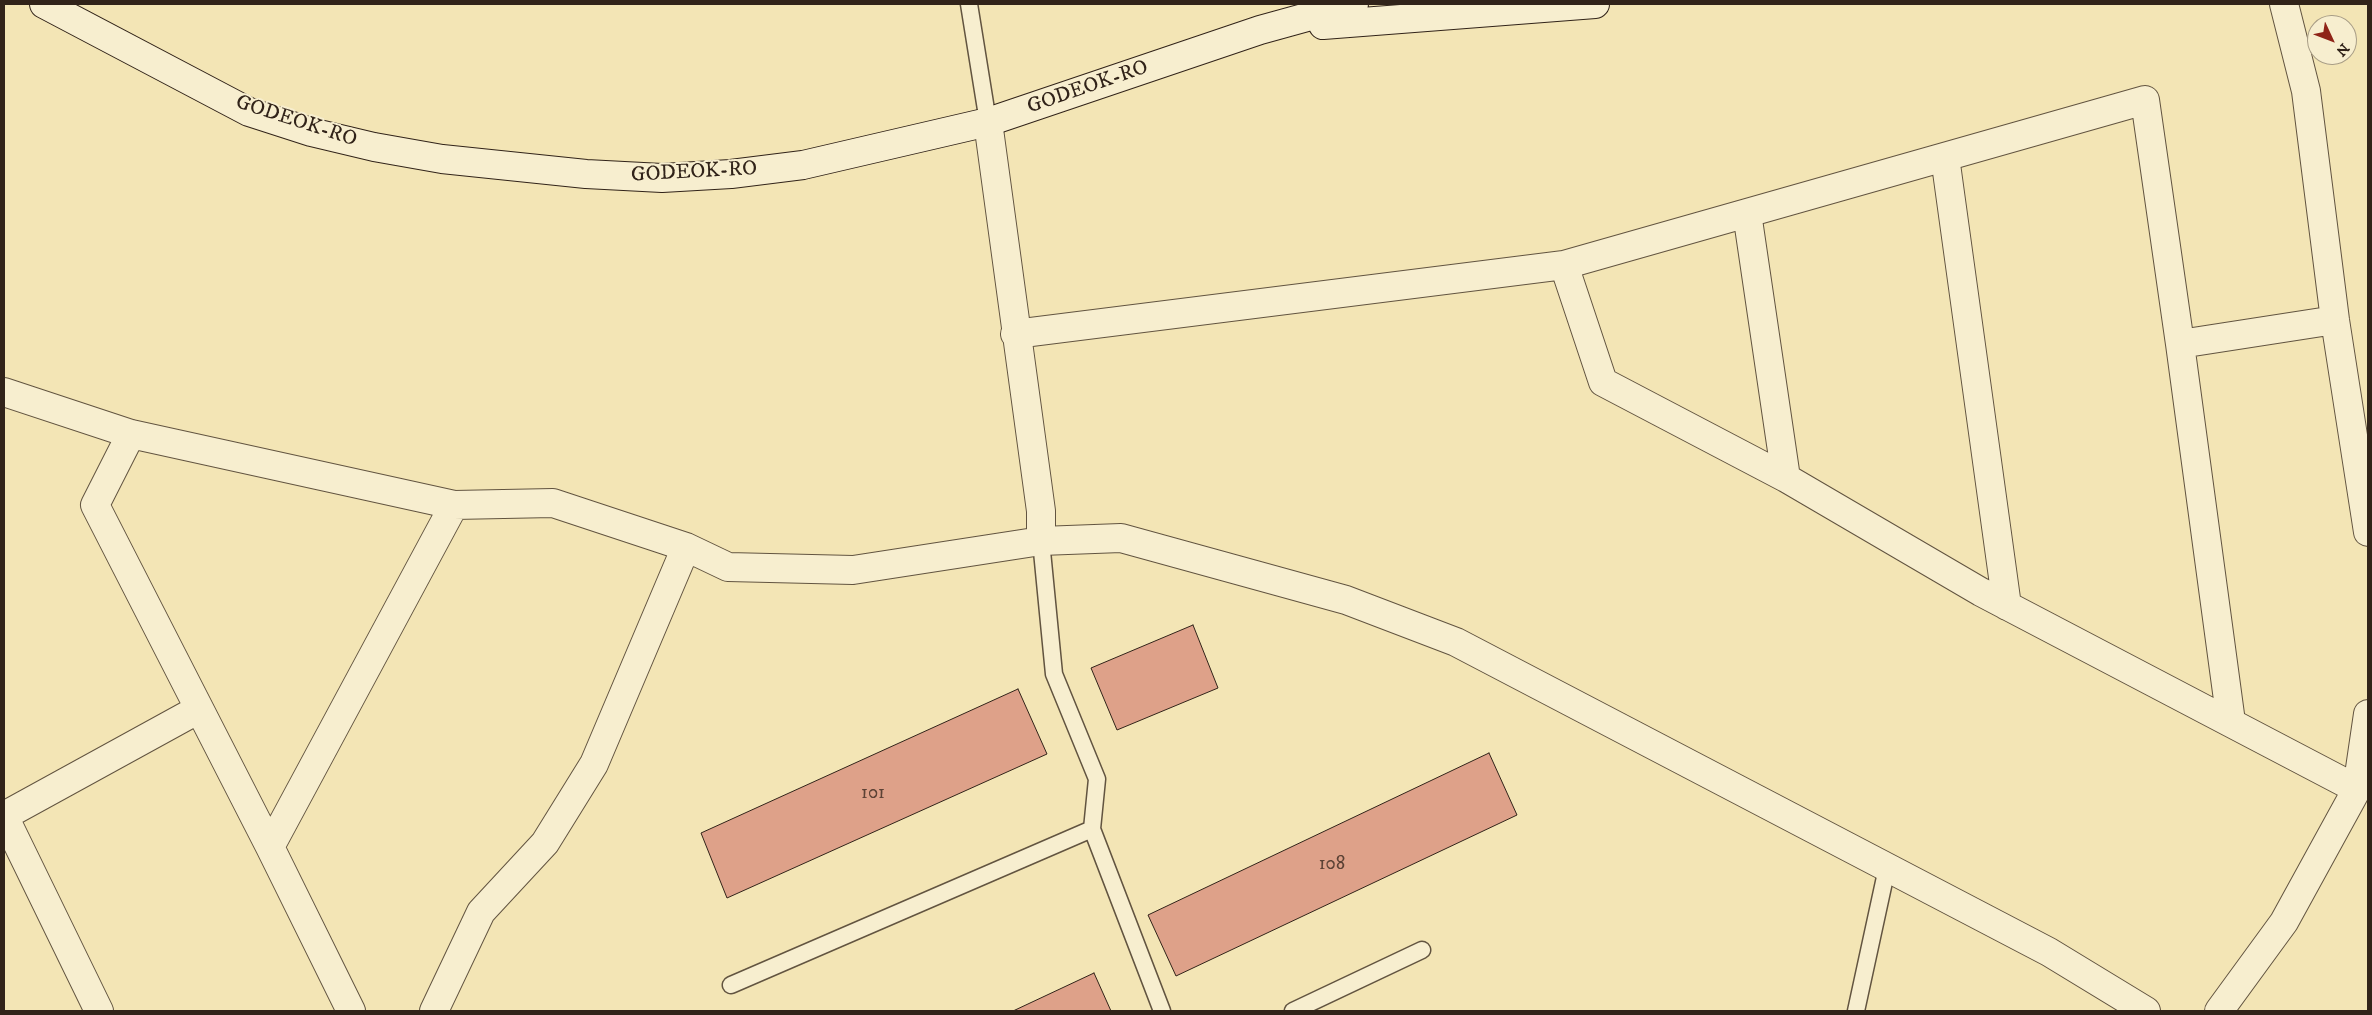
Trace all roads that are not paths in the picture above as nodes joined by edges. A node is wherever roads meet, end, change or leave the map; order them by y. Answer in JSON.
{"nodes":[{"id":1,"x":44,"y":4,"type":"edge"},
{"id":2,"x":969,"y":4,"type":"edge"},
{"id":3,"x":1312,"y":4,"type":"edge"},
{"id":4,"x":1354,"y":4,"type":"edge"},
{"id":5,"x":1595,"y":4,"type":"edge"},
{"id":6,"x":2284,"y":4,"type":"edge"},
{"id":7,"x":1260,"y":30,"type":"junction"},
{"id":8,"x":988,"y":122,"type":"junction"},
{"id":9,"x":1945,"y":157,"type":"junction"},
{"id":10,"x":1747,"y":213,"type":"junction"},
{"id":11,"x":1564,"y":265,"type":"junction"},
{"id":12,"x":2335,"y":320,"type":"junction"},
{"id":13,"x":1015,"y":334,"type":"junction"},
{"id":14,"x":2180,"y":344,"type":"junction"},
{"id":15,"x":4,"y":392,"type":"edge"},
{"id":16,"x":132,"y":434,"type":"junction"},
{"id":17,"x":1786,"y":478,"type":"junction"},
{"id":18,"x":454,"y":505,"type":"junction"},
{"id":19,"x":2368,"y":532,"type":"edge"},
{"id":20,"x":1042,"y":540,"type":"junction"},
{"id":21,"x":686,"y":547,"type":"junction"},
{"id":22,"x":2007,"y":606,"type":"junction"},
{"id":23,"x":199,"y":709,"type":"junction"},
{"id":24,"x":2368,"y":714,"type":"edge"},
{"id":25,"x":2231,"y":722,"type":"junction"},
{"id":26,"x":2357,"y":789,"type":"junction"},
{"id":27,"x":4,"y":816,"type":"edge"},
{"id":28,"x":1092,"y":829,"type":"junction"},
{"id":29,"x":270,"y":846,"type":"junction"},
{"id":30,"x":1887,"y":868,"type":"junction"},
{"id":31,"x":1422,"y":950,"type":"dead end"},
{"id":32,"x":731,"y":985,"type":"dead end"},
{"id":33,"x":99,"y":1011,"type":"edge"},
{"id":34,"x":351,"y":1011,"type":"edge"},
{"id":35,"x":434,"y":1011,"type":"edge"},
{"id":36,"x":1162,"y":1011,"type":"edge"},
{"id":37,"x":1293,"y":1011,"type":"edge"},
{"id":38,"x":1856,"y":1011,"type":"edge"},
{"id":39,"x":2146,"y":1011,"type":"edge"},
{"id":40,"x":2219,"y":1011,"type":"edge"}],
"edges":[{"from":1,"to":8,"type":"street","name":"GODEOK-RO"},
{"from":2,"to":8,"type":"lane"},
{"from":3,"to":7,"type":"street"},
{"from":4,"to":7,"type":"street","name":"GODEOK-RO"},
{"from":5,"to":7,"type":"street"},
{"from":6,"to":12,"type":"street"},
{"from":7,"to":8,"type":"street","name":"GODEOK-RO"},
{"from":8,"to":13,"type":"street"},
{"from":9,"to":10,"type":"street"},
{"from":9,"to":14,"type":"street"},
{"from":9,"to":22,"type":"street"},
{"from":10,"to":11,"type":"street"},
{"from":10,"to":17,"type":"street"},
{"from":11,"to":13,"type":"street"},
{"from":11,"to":17,"type":"street"},
{"from":12,"to":14,"type":"street"},
{"from":12,"to":19,"type":"street"},
{"from":13,"to":20,"type":"street"},
{"from":14,"to":25,"type":"street"},
{"from":15,"to":16,"type":"street"},
{"from":16,"to":18,"type":"street"},
{"from":16,"to":23,"type":"street"},
{"from":17,"to":22,"type":"street"},
{"from":18,"to":21,"type":"street"},
{"from":18,"to":29,"type":"street"},
{"from":20,"to":21,"type":"street"},
{"from":20,"to":28,"type":"lane"},
{"from":20,"to":30,"type":"street"},
{"from":21,"to":35,"type":"street"},
{"from":22,"to":25,"type":"street"},
{"from":23,"to":27,"type":"street"},
{"from":23,"to":29,"type":"street"},
{"from":24,"to":26,"type":"street"},
{"from":25,"to":26,"type":"street"},
{"from":26,"to":40,"type":"street"},
{"from":27,"to":33,"type":"street"},
{"from":28,"to":32,"type":"lane"},
{"from":28,"to":36,"type":"lane"},
{"from":29,"to":34,"type":"street"},
{"from":30,"to":38,"type":"lane"},
{"from":30,"to":39,"type":"street"},
{"from":31,"to":37,"type":"lane"}]}
